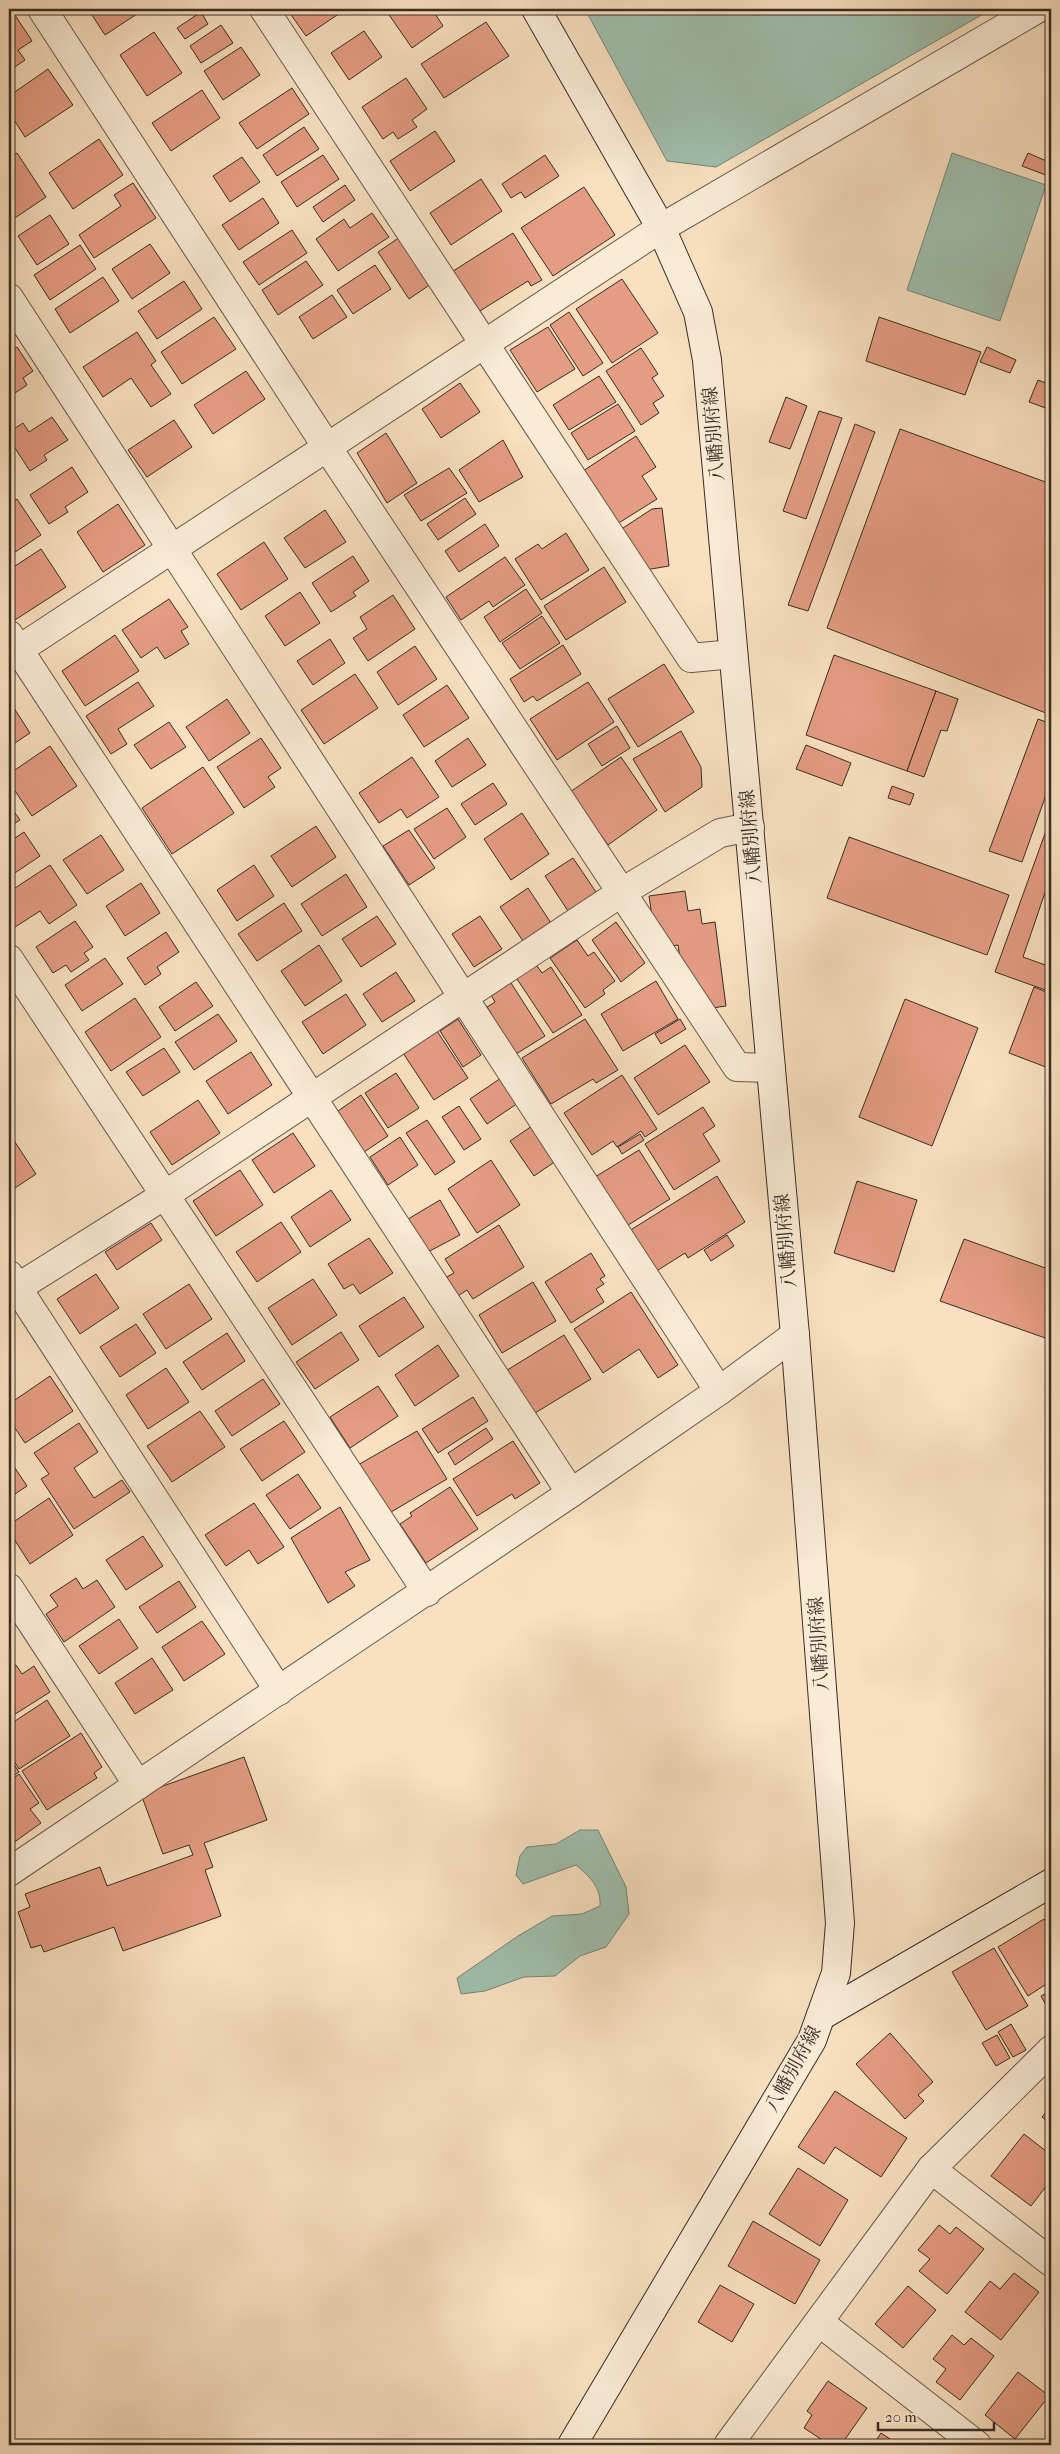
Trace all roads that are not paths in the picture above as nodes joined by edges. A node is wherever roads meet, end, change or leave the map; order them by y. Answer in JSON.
{"nodes":[{"id":1,"x":42,"y":9,"type":"edge"},
{"id":2,"x":264,"y":9,"type":"edge"},
{"id":3,"x":536,"y":9,"type":"edge"},
{"id":4,"x":1037,"y":9,"type":"edge"},
{"id":5,"x":662,"y":228,"type":"junction"},
{"id":6,"x":9,"y":298,"type":"edge"},
{"id":7,"x":483,"y":344,"type":"junction"},
{"id":8,"x":327,"y":447,"type":"junction"},
{"id":9,"x":172,"y":548,"type":"junction"},
{"id":10,"x":12,"y":646,"type":"edge"},
{"id":11,"x":733,"y":654,"type":"junction"},
{"id":12,"x":750,"y":827,"type":"junction"},
{"id":13,"x":622,"y":892,"type":"junction"},
{"id":14,"x":9,"y":959,"type":"edge"},
{"id":15,"x":464,"y":997,"type":"junction"},
{"id":16,"x":770,"y":1068,"type":"junction"},
{"id":17,"x":312,"y":1097,"type":"junction"},
{"id":18,"x":165,"y":1195,"type":"junction"},
{"id":19,"x":11,"y":1285,"type":"edge"},
{"id":20,"x":795,"y":1335,"type":"junction"},
{"id":21,"x":720,"y":1392,"type":"junction"},
{"id":22,"x":571,"y":1493,"type":"junction"},
{"id":23,"x":9,"y":1588,"type":"edge"},
{"id":24,"x":427,"y":1592,"type":"junction"},
{"id":25,"x":279,"y":1691,"type":"junction"},
{"id":26,"x":138,"y":1785,"type":"junction"},
{"id":27,"x":9,"y":1872,"type":"edge"},
{"id":28,"x":1051,"y":1882,"type":"edge"},
{"id":29,"x":821,"y":2016,"type":"junction"},
{"id":30,"x":1051,"y":2050,"type":"edge"},
{"id":31,"x":931,"y":2169,"type":"junction"},
{"id":32,"x":1051,"y":2262,"type":"edge"},
{"id":33,"x":819,"y":2322,"type":"junction"},
{"id":34,"x":572,"y":2445,"type":"edge"},
{"id":35,"x":728,"y":2445,"type":"edge"},
{"id":36,"x":977,"y":2445,"type":"edge"}],
"edges":[{"from":1,"to":8,"type":"street"},
{"from":2,"to":7,"type":"street"},
{"from":3,"to":5,"type":"street","name":"八幡別府線"},
{"from":4,"to":5,"type":"street"},
{"from":5,"to":7,"type":"street"},
{"from":5,"to":11,"type":"street","name":"八幡別府線"},
{"from":6,"to":9,"type":"street"},
{"from":7,"to":8,"type":"street"},
{"from":7,"to":11,"type":"street"},
{"from":8,"to":9,"type":"street"},
{"from":8,"to":13,"type":"street"},
{"from":9,"to":10,"type":"street"},
{"from":9,"to":15,"type":"street"},
{"from":10,"to":17,"type":"street"},
{"from":11,"to":12,"type":"street","name":"八幡別府線"},
{"from":12,"to":13,"type":"street"},
{"from":12,"to":16,"type":"street","name":"八幡別府線"},
{"from":13,"to":15,"type":"street"},
{"from":13,"to":16,"type":"street"},
{"from":14,"to":18,"type":"street"},
{"from":15,"to":17,"type":"street"},
{"from":15,"to":21,"type":"street"},
{"from":16,"to":20,"type":"street","name":"八幡別府線"},
{"from":17,"to":18,"type":"street"},
{"from":17,"to":22,"type":"street"},
{"from":18,"to":19,"type":"street"},
{"from":18,"to":24,"type":"street"},
{"from":19,"to":25,"type":"street"},
{"from":20,"to":21,"type":"street"},
{"from":20,"to":29,"type":"street","name":"八幡別府線"},
{"from":21,"to":22,"type":"street"},
{"from":22,"to":24,"type":"street"},
{"from":23,"to":26,"type":"street"},
{"from":24,"to":25,"type":"street"},
{"from":25,"to":26,"type":"street"},
{"from":26,"to":27,"type":"street"},
{"from":28,"to":29,"type":"street"},
{"from":29,"to":34,"type":"street","name":"八幡別府線"},
{"from":30,"to":31,"type":"street"},
{"from":31,"to":32,"type":"street"},
{"from":31,"to":33,"type":"street"},
{"from":33,"to":35,"type":"street"},
{"from":33,"to":36,"type":"street"}]}
